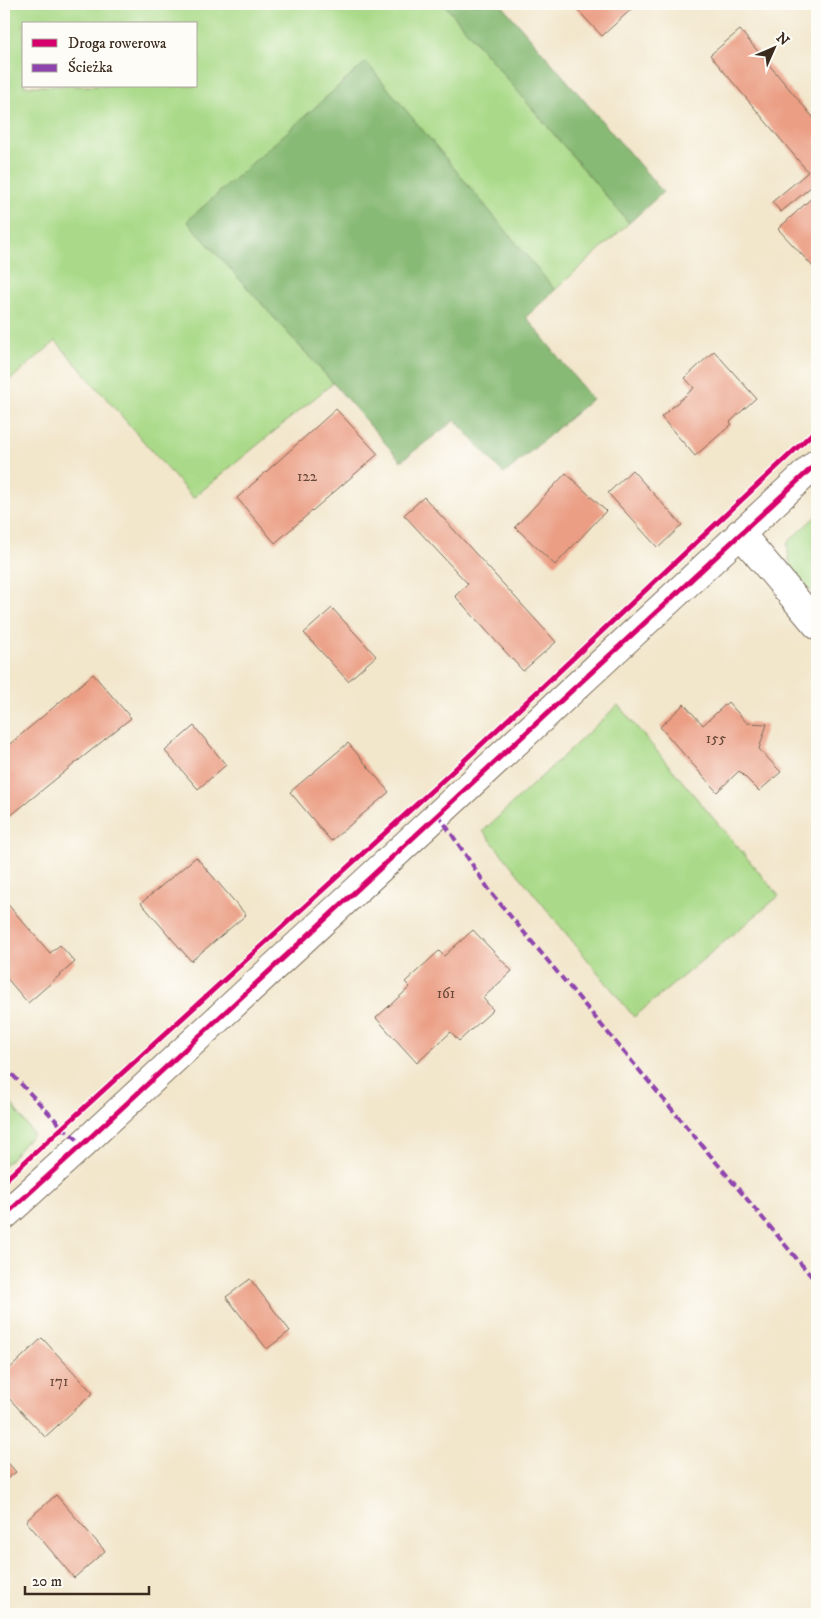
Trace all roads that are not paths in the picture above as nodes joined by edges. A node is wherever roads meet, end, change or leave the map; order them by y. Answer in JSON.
{"nodes":[{"id":1,"x":817,"y":462,"type":"edge"},
{"id":2,"x":740,"y":533,"type":"junction"},
{"id":3,"x":817,"y":625,"type":"edge"},
{"id":4,"x":4,"y":1216,"type":"edge"}],
"edges":[{"from":1,"to":2,"type":"street"},
{"from":2,"to":3,"type":"street"},
{"from":2,"to":4,"type":"street"}]}
